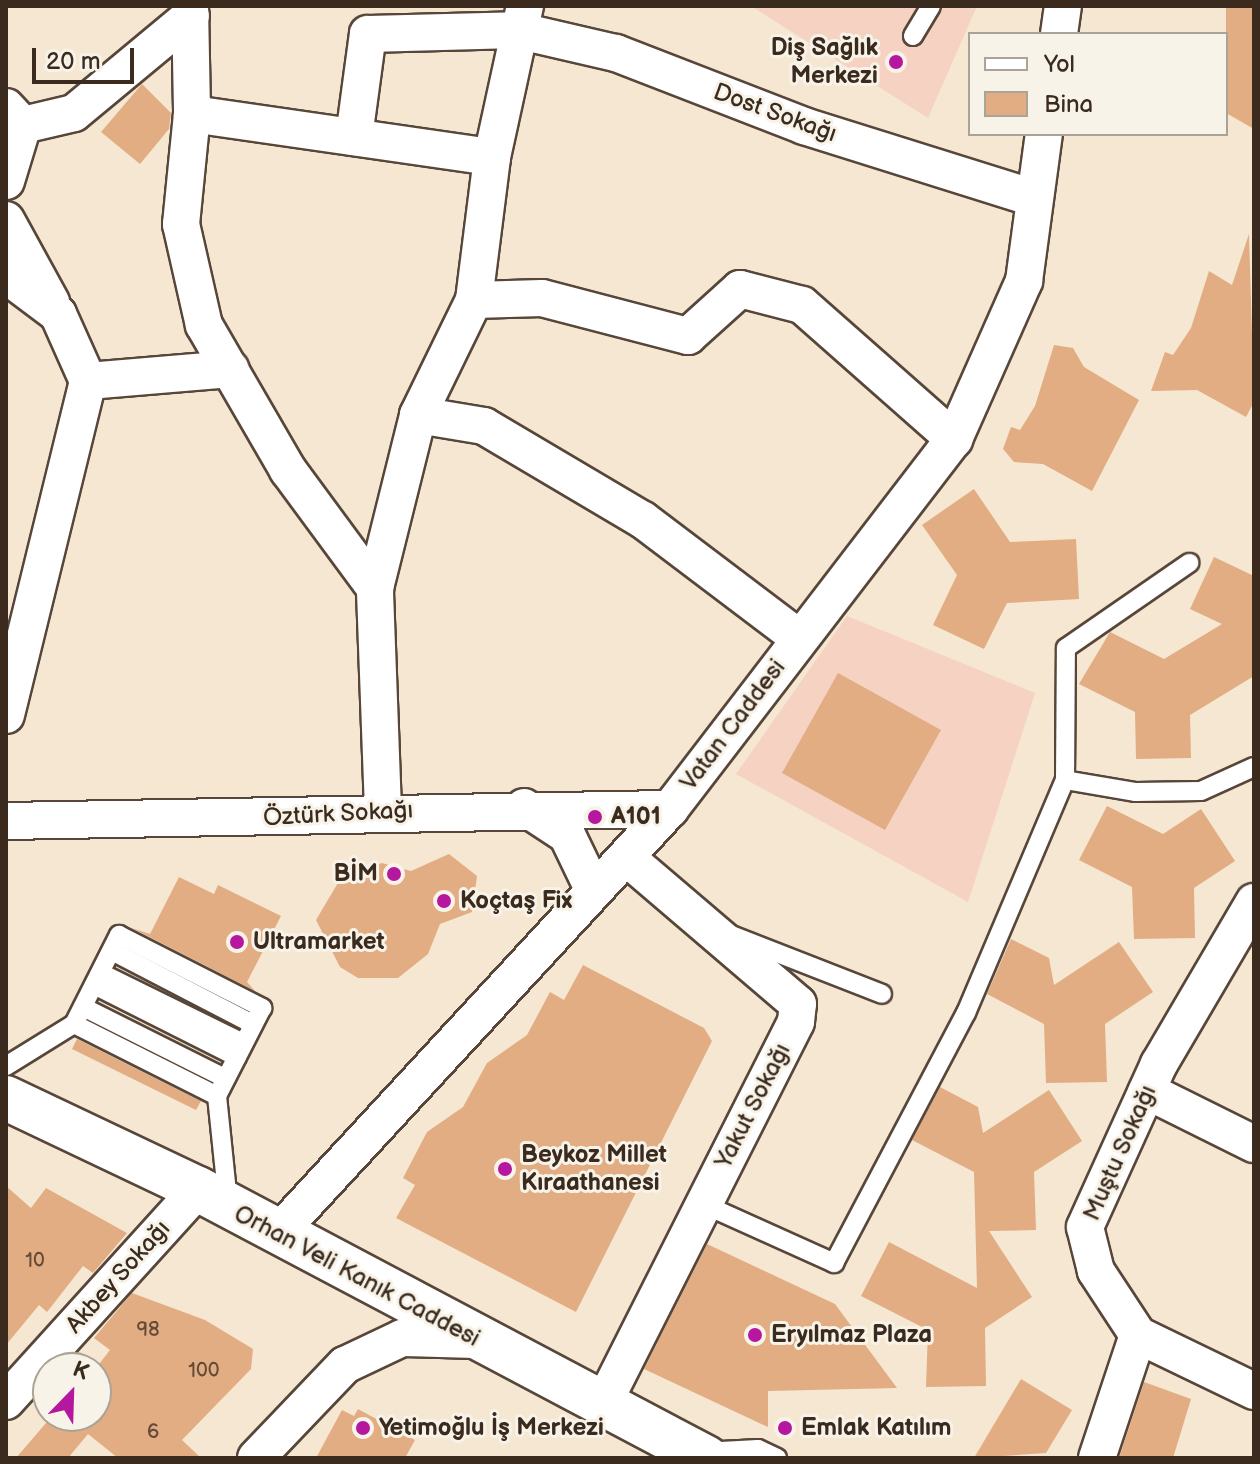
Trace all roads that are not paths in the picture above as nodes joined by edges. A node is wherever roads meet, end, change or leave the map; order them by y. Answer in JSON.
{"nodes":[{"id":1,"x":931,"y":6,"type":"edge"},
{"id":2,"x":1063,"y":6,"type":"edge"},
{"id":3,"x":190,"y":11,"type":"edge"},
{"id":4,"x":520,"y":18,"type":"edge"},
{"id":5,"x":1059,"y":32,"type":"edge"},
{"id":6,"x":913,"y":36,"type":"dead end"},
{"id":7,"x":192,"y":114,"type":"junction"},
{"id":8,"x":15,"y":116,"type":"edge"},
{"id":9,"x":1044,"y":136,"type":"edge"},
{"id":10,"x":354,"y":137,"type":"junction"},
{"id":11,"x":492,"y":157,"type":"junction"},
{"id":12,"x":6,"y":181,"type":"edge"},
{"id":13,"x":1034,"y":198,"type":"junction"},
{"id":14,"x":6,"y":220,"type":"edge"},
{"id":15,"x":6,"y":275,"type":"edge"},
{"id":16,"x":474,"y":300,"type":"junction"},
{"id":17,"x":58,"y":314,"type":"junction"},
{"id":18,"x":230,"y":369,"type":"junction"},
{"id":19,"x":88,"y":381,"type":"junction"},
{"id":20,"x":418,"y":415,"type":"junction"},
{"id":21,"x":954,"y":439,"type":"junction"},
{"id":22,"x":1189,"y":563,"type":"dead end"},
{"id":23,"x":375,"y":588,"type":"junction"},
{"id":24,"x":799,"y":638,"type":"junction"},
{"id":25,"x":6,"y":715,"type":"edge"},
{"id":26,"x":1254,"y":767,"type":"edge"},
{"id":27,"x":1065,"y":780,"type":"junction"},
{"id":28,"x":524,"y":807,"type":"junction"},
{"id":29,"x":670,"y":809,"type":"junction"},
{"id":30,"x":383,"y":810,"type":"junction"},
{"id":31,"x":6,"y":821,"type":"edge"},
{"id":32,"x":627,"y":858,"type":"junction"},
{"id":33,"x":593,"y":889,"type":"junction"},
{"id":34,"x":1254,"y":902,"type":"edge"},
{"id":35,"x":717,"y":930,"type":"junction"},
{"id":36,"x":97,"y":979,"type":"junction"},
{"id":37,"x":882,"y":994,"type":"dead end"},
{"id":38,"x":83,"y":1007,"type":"junction"},
{"id":39,"x":74,"y":1024,"type":"junction"},
{"id":40,"x":240,"y":1050,"type":"junction"},
{"id":41,"x":6,"y":1066,"type":"edge"},
{"id":42,"x":225,"y":1078,"type":"junction"},
{"id":43,"x":1147,"y":1091,"type":"junction"},
{"id":44,"x":217,"y":1096,"type":"junction"},
{"id":45,"x":6,"y":1098,"type":"edge"},
{"id":46,"x":1254,"y":1144,"type":"edge"},
{"id":47,"x":213,"y":1198,"type":"junction"},
{"id":48,"x":703,"y":1204,"type":"junction"},
{"id":49,"x":278,"y":1233,"type":"junction"},
{"id":50,"x":1138,"y":1335,"type":"junction"},
{"id":51,"x":475,"y":1340,"type":"junction"},
{"id":52,"x":1254,"y":1391,"type":"edge"},
{"id":53,"x":6,"y":1401,"type":"edge"},
{"id":54,"x":601,"y":1408,"type":"junction"},
{"id":55,"x":700,"y":1455,"type":"edge"},
{"id":56,"x":256,"y":1458,"type":"edge"},
{"id":57,"x":777,"y":1458,"type":"edge"},
{"id":58,"x":1097,"y":1458,"type":"edge"}],
"edges":[{"from":1,"to":6,"type":"lane"},
{"from":2,"to":5,"type":"street"},
{"from":3,"to":7,"type":"street"},
{"from":3,"to":8,"type":"street"},
{"from":4,"to":10,"type":"street","name":"Dost Sokağı"},
{"from":4,"to":11,"type":"street"},
{"from":4,"to":13,"type":"street","name":"Dost Sokağı"},
{"from":7,"to":10,"type":"street"},
{"from":7,"to":18,"type":"street"},
{"from":8,"to":12,"type":"street"},
{"from":9,"to":13,"type":"street","name":"Vatan Caddesi"},
{"from":10,"to":11,"type":"street"},
{"from":11,"to":16,"type":"street"},
{"from":13,"to":21,"type":"street","name":"Vatan Caddesi"},
{"from":14,"to":17,"type":"street"},
{"from":15,"to":17,"type":"street"},
{"from":16,"to":20,"type":"street"},
{"from":16,"to":21,"type":"street"},
{"from":17,"to":19,"type":"street"},
{"from":18,"to":19,"type":"street"},
{"from":18,"to":23,"type":"street"},
{"from":19,"to":25,"type":"street"},
{"from":20,"to":23,"type":"street"},
{"from":20,"to":24,"type":"street"},
{"from":21,"to":24,"type":"street","name":"Vatan Caddesi"},
{"from":22,"to":27,"type":"lane"},
{"from":23,"to":30,"type":"street"},
{"from":24,"to":29,"type":"street","name":"Vatan Caddesi"},
{"from":26,"to":27,"type":"lane"},
{"from":27,"to":48,"type":"lane"},
{"from":28,"to":29,"type":"street","name":"Öztürk Sokağı"},
{"from":28,"to":30,"type":"street","name":"Öztürk Sokağı"},
{"from":28,"to":33,"type":"street"},
{"from":29,"to":32,"type":"street","name":"Vatan Caddesi"},
{"from":30,"to":31,"type":"street","name":"Öztürk Sokağı"},
{"from":32,"to":33,"type":"street","name":"Vatan Caddesi"},
{"from":32,"to":35,"type":"street","name":"Yakut Sokağı"},
{"from":33,"to":49,"type":"street","name":"Vatan Caddesi"},
{"from":34,"to":43,"type":"street","name":"Muştu Sokağı"},
{"from":35,"to":37,"type":"lane"},
{"from":35,"to":48,"type":"street","name":"Yakut Sokağı"},
{"from":36,"to":38,"type":"lane"},
{"from":36,"to":40,"type":"lane"},
{"from":36,"to":40,"type":"lane"},
{"from":38,"to":39,"type":"lane"},
{"from":38,"to":42,"type":"lane"},
{"from":39,"to":41,"type":"lane"},
{"from":39,"to":44,"type":"lane"},
{"from":40,"to":42,"type":"lane"},
{"from":42,"to":44,"type":"lane"},
{"from":43,"to":46,"type":"street"},
{"from":43,"to":50,"type":"street","name":"Muştu Sokağı"},
{"from":44,"to":47,"type":"lane"},
{"from":45,"to":47,"type":"main road","name":"Orhan Veli Kanık Caddesi"},
{"from":47,"to":49,"type":"main road","name":"Orhan Veli Kanık Caddesi"},
{"from":47,"to":53,"type":"street","name":"Akbey Sokağı"},
{"from":48,"to":54,"type":"street","name":"Yakut Sokağı"},
{"from":49,"to":51,"type":"main road","name":"Orhan Veli Kanık Caddesi"},
{"from":50,"to":52,"type":"street"},
{"from":50,"to":58,"type":"street"},
{"from":51,"to":54,"type":"main road","name":"Orhan Veli Kanık Caddesi"},
{"from":51,"to":56,"type":"street"},
{"from":54,"to":55,"type":"main road","name":"Orhan Veli Kanık Caddesi"},
{"from":55,"to":57,"type":"lane"}]}
